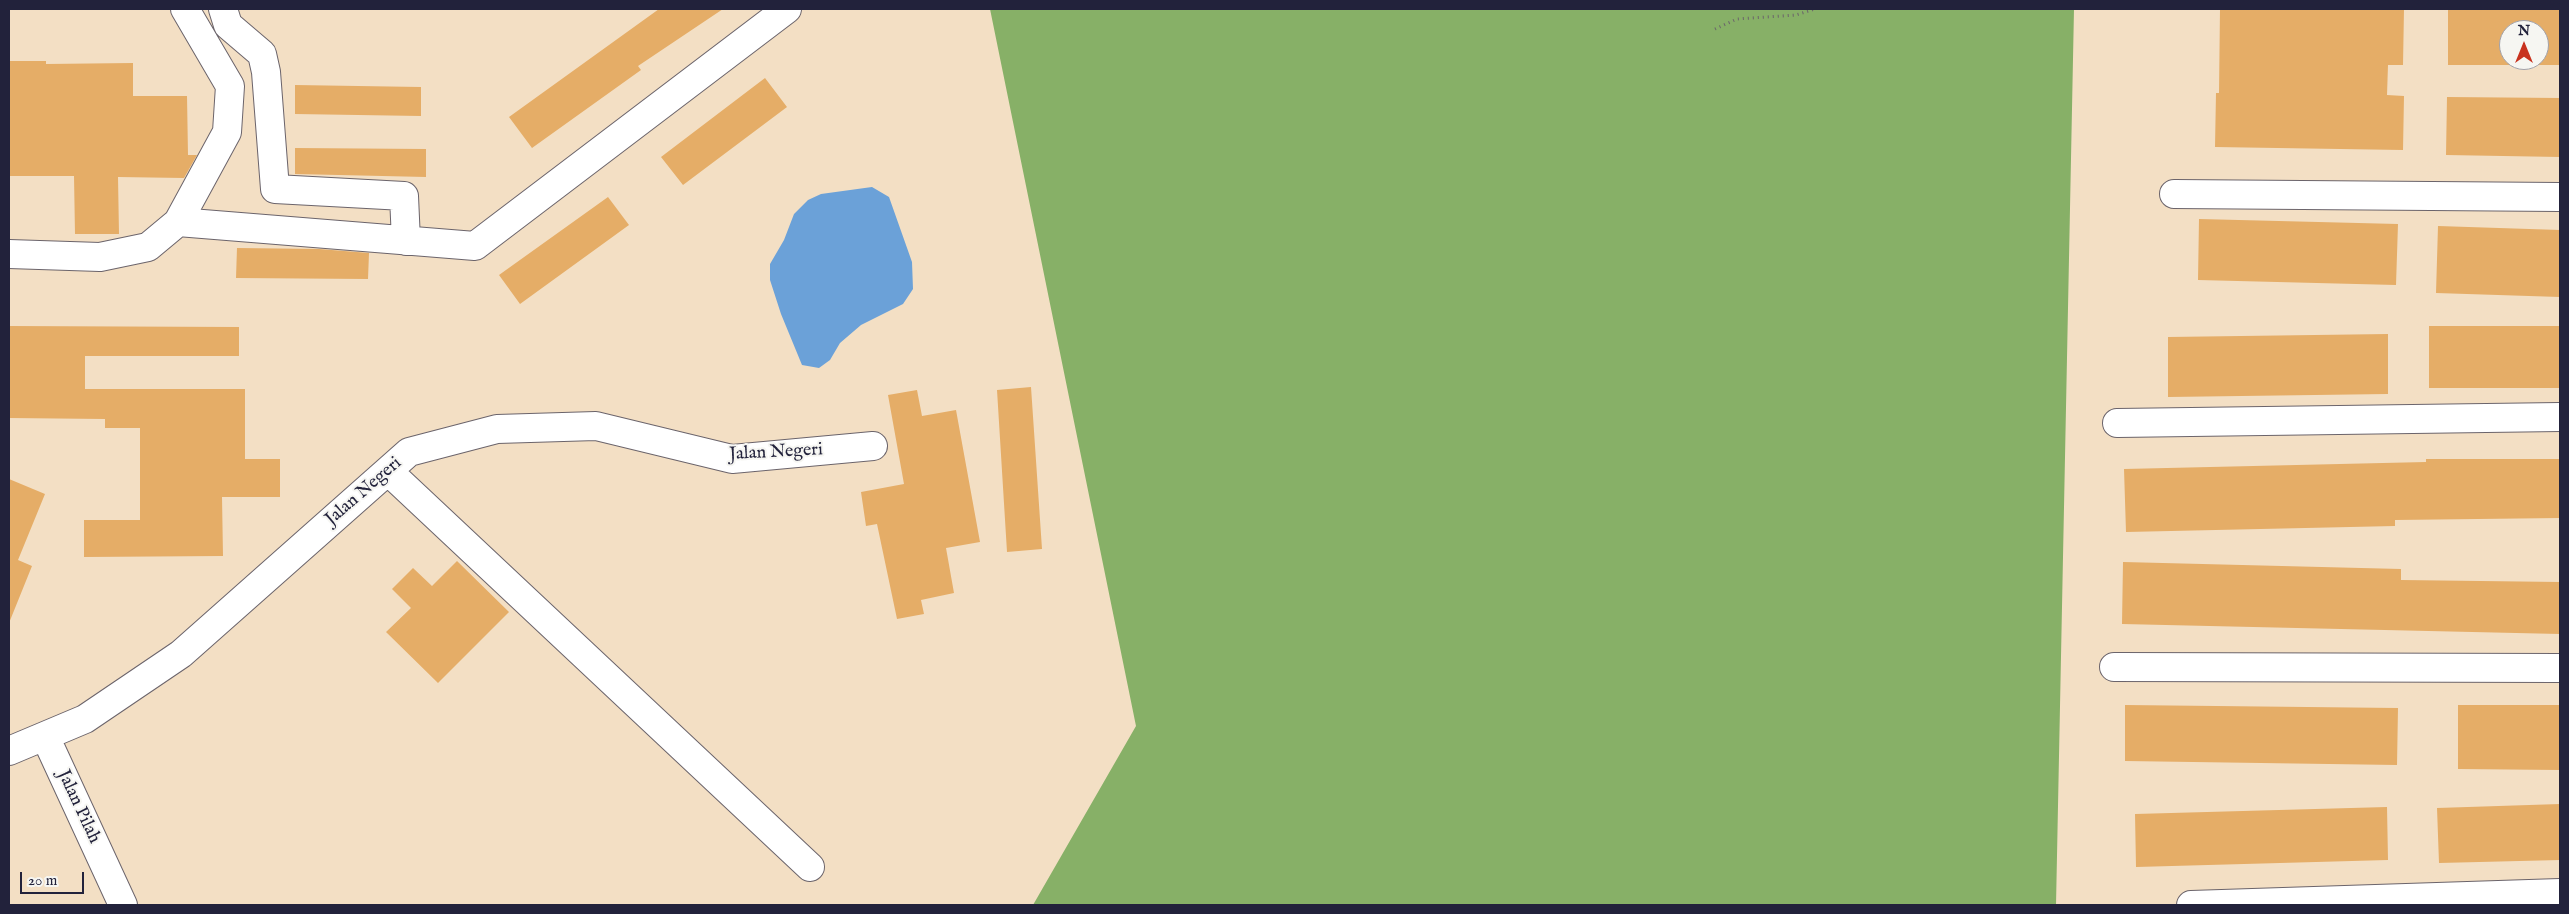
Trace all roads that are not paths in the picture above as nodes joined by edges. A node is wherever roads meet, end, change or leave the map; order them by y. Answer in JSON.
{"nodes":[{"id":1,"x":185,"y":9,"type":"edge"},
{"id":2,"x":223,"y":9,"type":"edge"},
{"id":3,"x":787,"y":9,"type":"edge"},
{"id":4,"x":2174,"y":194,"type":"dead end"},
{"id":5,"x":2560,"y":197,"type":"edge"},
{"id":6,"x":178,"y":222,"type":"junction"},
{"id":7,"x":406,"y":241,"type":"junction"},
{"id":8,"x":9,"y":254,"type":"edge"},
{"id":9,"x":2560,"y":417,"type":"edge"},
{"id":10,"x":2117,"y":423,"type":"dead end"},
{"id":11,"x":873,"y":446,"type":"dead end"},
{"id":12,"x":388,"y":471,"type":"junction"},
{"id":13,"x":2114,"y":667,"type":"dead end"},
{"id":14,"x":2560,"y":668,"type":"edge"},
{"id":15,"x":45,"y":736,"type":"junction"},
{"id":16,"x":9,"y":751,"type":"edge"},
{"id":17,"x":810,"y":867,"type":"dead end"},
{"id":18,"x":2560,"y":893,"type":"edge"},
{"id":19,"x":123,"y":905,"type":"edge"},
{"id":20,"x":2191,"y":905,"type":"edge"}],
"edges":[{"from":1,"to":6,"type":"street"},
{"from":2,"to":7,"type":"street"},
{"from":3,"to":7,"type":"street"},
{"from":4,"to":5,"type":"street"},
{"from":6,"to":7,"type":"street"},
{"from":6,"to":8,"type":"street"},
{"from":9,"to":10,"type":"street"},
{"from":11,"to":12,"type":"street","name":"Jalan Negeri"},
{"from":12,"to":15,"type":"street","name":"Jalan Negeri"},
{"from":12,"to":17,"type":"street"},
{"from":13,"to":14,"type":"street"},
{"from":15,"to":16,"type":"street","name":"Jalan Negeri"},
{"from":15,"to":19,"type":"street","name":"Jalan Pilah"},
{"from":18,"to":20,"type":"street"}]}
